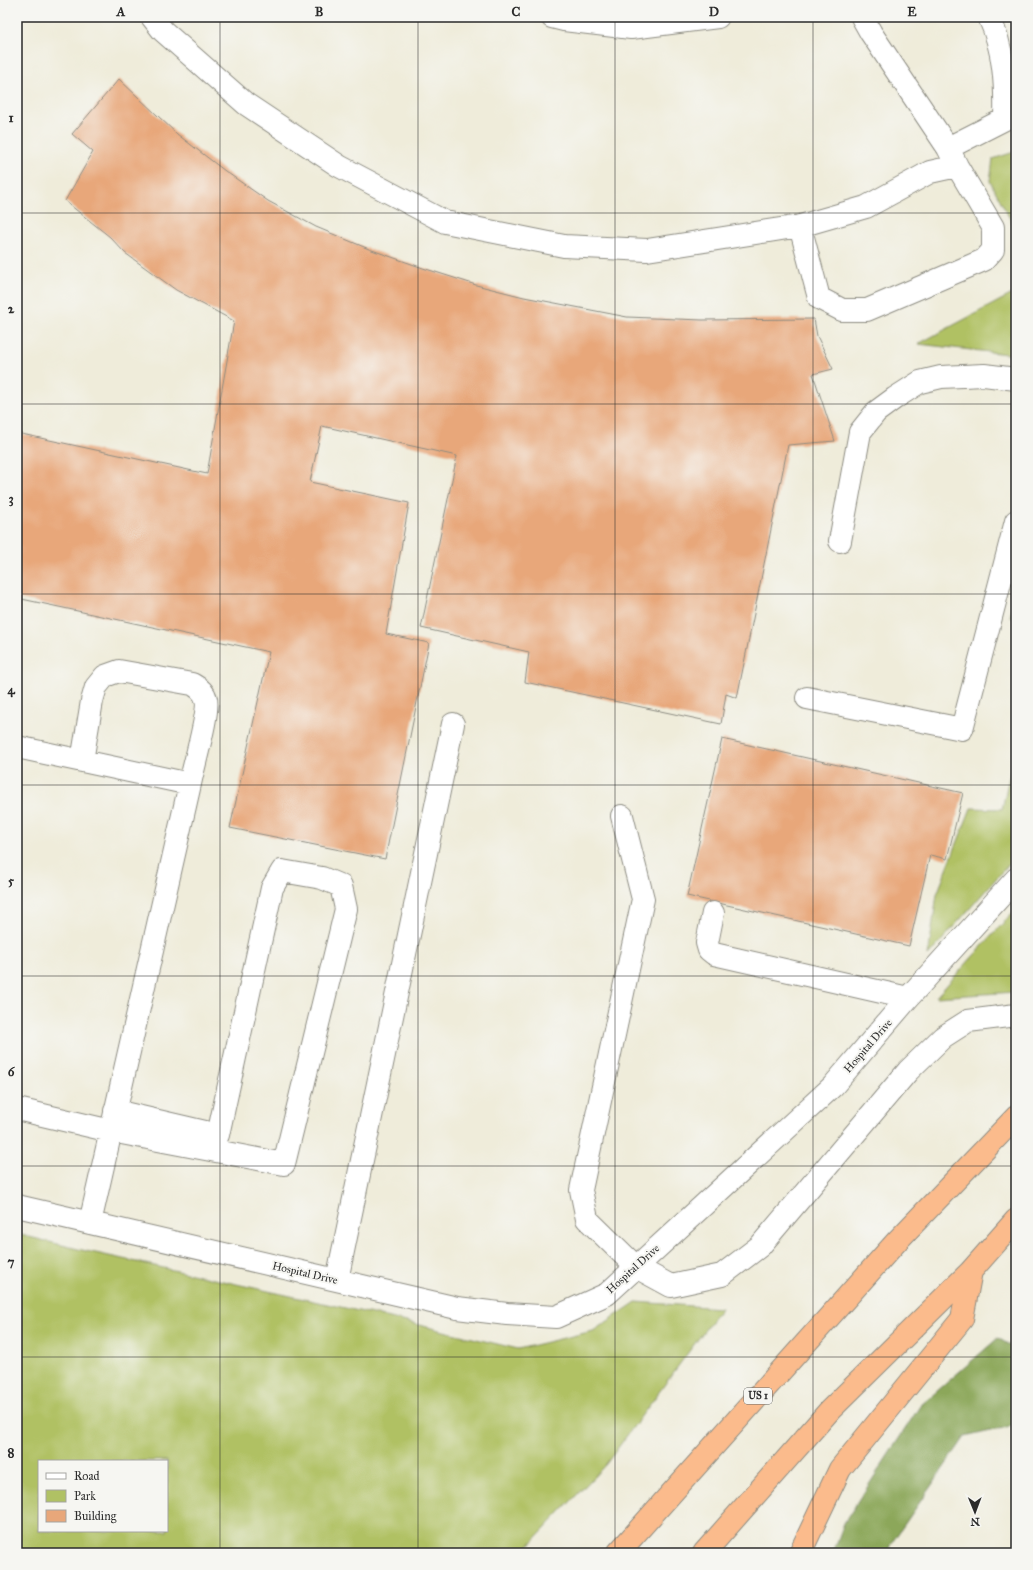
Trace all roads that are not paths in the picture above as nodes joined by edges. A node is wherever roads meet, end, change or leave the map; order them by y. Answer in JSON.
{"nodes":[{"id":1,"x":152,"y":17,"type":"edge"},
{"id":2,"x":552,"y":17,"type":"edge"},
{"id":3,"x":718,"y":17,"type":"edge"},
{"id":4,"x":862,"y":17,"type":"edge"},
{"id":5,"x":989,"y":17,"type":"edge"},
{"id":6,"x":1010,"y":122,"type":"edge"},
{"id":7,"x":953,"y":157,"type":"junction"},
{"id":8,"x":800,"y":226,"type":"junction"},
{"id":9,"x":1016,"y":379,"type":"edge"},
{"id":10,"x":1016,"y":521,"type":"edge"},
{"id":11,"x":840,"y":541,"type":"dead end"},
{"id":12,"x":807,"y":698,"type":"dead end"},
{"id":13,"x":453,"y":724,"type":"dead end"},
{"id":14,"x":17,"y":747,"type":"edge"},
{"id":15,"x":82,"y":760,"type":"junction"},
{"id":16,"x":190,"y":784,"type":"junction"},
{"id":17,"x":622,"y":816,"type":"dead end"},
{"id":18,"x":1016,"y":879,"type":"edge"},
{"id":19,"x":713,"y":913,"type":"dead end"},
{"id":20,"x":908,"y":998,"type":"junction"},
{"id":21,"x":1016,"y":1015,"type":"edge"},
{"id":22,"x":17,"y":1108,"type":"edge"},
{"id":23,"x":1016,"y":1117,"type":"edge"},
{"id":24,"x":113,"y":1121,"type":"junction"},
{"id":25,"x":17,"y":1206,"type":"edge"},
{"id":26,"x":1016,"y":1220,"type":"edge"},
{"id":27,"x":90,"y":1223,"type":"junction"},
{"id":28,"x":636,"y":1268,"type":"junction"},
{"id":29,"x":971,"y":1270,"type":"junction"},
{"id":30,"x":337,"y":1280,"type":"junction"},
{"id":31,"x":618,"y":1553,"type":"edge"},
{"id":32,"x":704,"y":1553,"type":"edge"},
{"id":33,"x":800,"y":1553,"type":"edge"}],
"edges":[{"from":1,"to":8,"type":"lane"},
{"from":2,"to":3,"type":"lane"},
{"from":4,"to":7,"type":"lane"},
{"from":5,"to":6,"type":"lane"},
{"from":6,"to":7,"type":"lane"},
{"from":7,"to":8,"type":"lane"},
{"from":7,"to":8,"type":"lane"},
{"from":9,"to":11,"type":"lane"},
{"from":10,"to":12,"type":"lane"},
{"from":13,"to":30,"type":"lane"},
{"from":14,"to":15,"type":"lane"},
{"from":15,"to":16,"type":"lane"},
{"from":15,"to":16,"type":"lane"},
{"from":16,"to":24,"type":"lane"},
{"from":17,"to":28,"type":"lane"},
{"from":18,"to":20,"type":"lane","name":"Hospital Drive"},
{"from":19,"to":20,"type":"lane"},
{"from":20,"to":28,"type":"lane","name":"Hospital Drive"},
{"from":21,"to":28,"type":"lane"},
{"from":22,"to":24,"type":"lane"},
{"from":23,"to":31,"type":"highway","number":"US 1"},
{"from":24,"to":24,"type":"lane"},
{"from":24,"to":27,"type":"lane"},
{"from":25,"to":27,"type":"lane","name":"Hospital Drive"},
{"from":26,"to":29,"type":"highway"},
{"from":27,"to":30,"type":"lane","name":"Hospital Drive"},
{"from":28,"to":30,"type":"lane","name":"Hospital Drive"},
{"from":29,"to":32,"type":"highway"},
{"from":29,"to":33,"type":"highway"}]}
